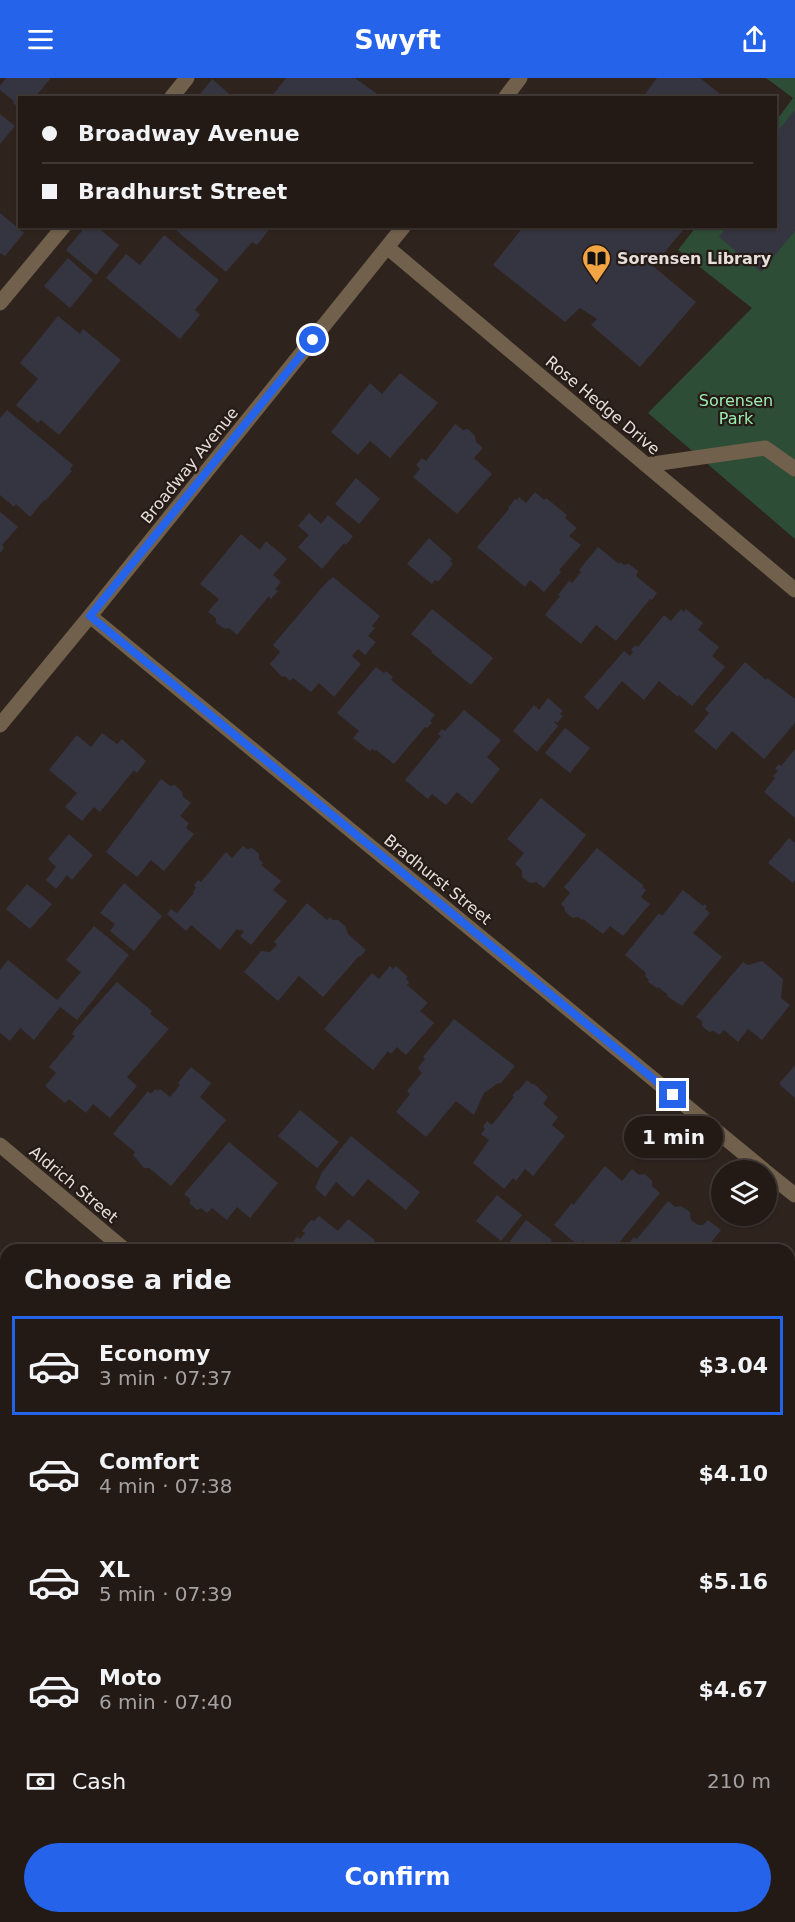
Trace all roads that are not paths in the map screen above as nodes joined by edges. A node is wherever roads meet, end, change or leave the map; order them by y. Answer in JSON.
{"nodes":[{"id":1,"x":187,"y":78,"type":"edge"},
{"id":2,"x":520,"y":78,"type":"edge"},
{"id":3,"x":173,"y":96,"type":"edge"},
{"id":4,"x":506,"y":96,"type":"edge"},
{"id":5,"x":62,"y":228,"type":"edge"},
{"id":6,"x":402,"y":228,"type":"edge"},
{"id":7,"x":387,"y":248,"type":"junction"},
{"id":8,"x":0,"y":303,"type":"edge"},
{"id":9,"x":646,"y":465,"type":"junction"},
{"id":10,"x":795,"y":469,"type":"edge"},
{"id":11,"x":795,"y":590,"type":"edge"},
{"id":12,"x":90,"y":616,"type":"junction"},
{"id":13,"x":0,"y":725,"type":"edge"},
{"id":14,"x":0,"y":1145,"type":"edge"},
{"id":15,"x":752,"y":1160,"type":"edge"},
{"id":16,"x":777,"y":1181,"type":"edge"},
{"id":17,"x":795,"y":1195,"type":"edge"},
{"id":18,"x":118,"y":1244,"type":"edge"}],
"edges":[{"from":1,"to":3,"type":"street"},
{"from":2,"to":4,"type":"street"},
{"from":5,"to":8,"type":"street"},
{"from":6,"to":7,"type":"street","name":"Broadway Avenue"},
{"from":7,"to":9,"type":"street","name":"Rose Hedge Drive"},
{"from":7,"to":12,"type":"street","name":"Broadway Avenue"},
{"from":9,"to":10,"type":"street"},
{"from":9,"to":11,"type":"street","name":"Rose Hedge Drive"},
{"from":12,"to":13,"type":"street","name":"Broadway Avenue"},
{"from":12,"to":15,"type":"street","name":"Bradhurst Street"},
{"from":14,"to":18,"type":"street","name":"Aldrich Street"},
{"from":16,"to":17,"type":"street","name":"Bradhurst Street"}]}
